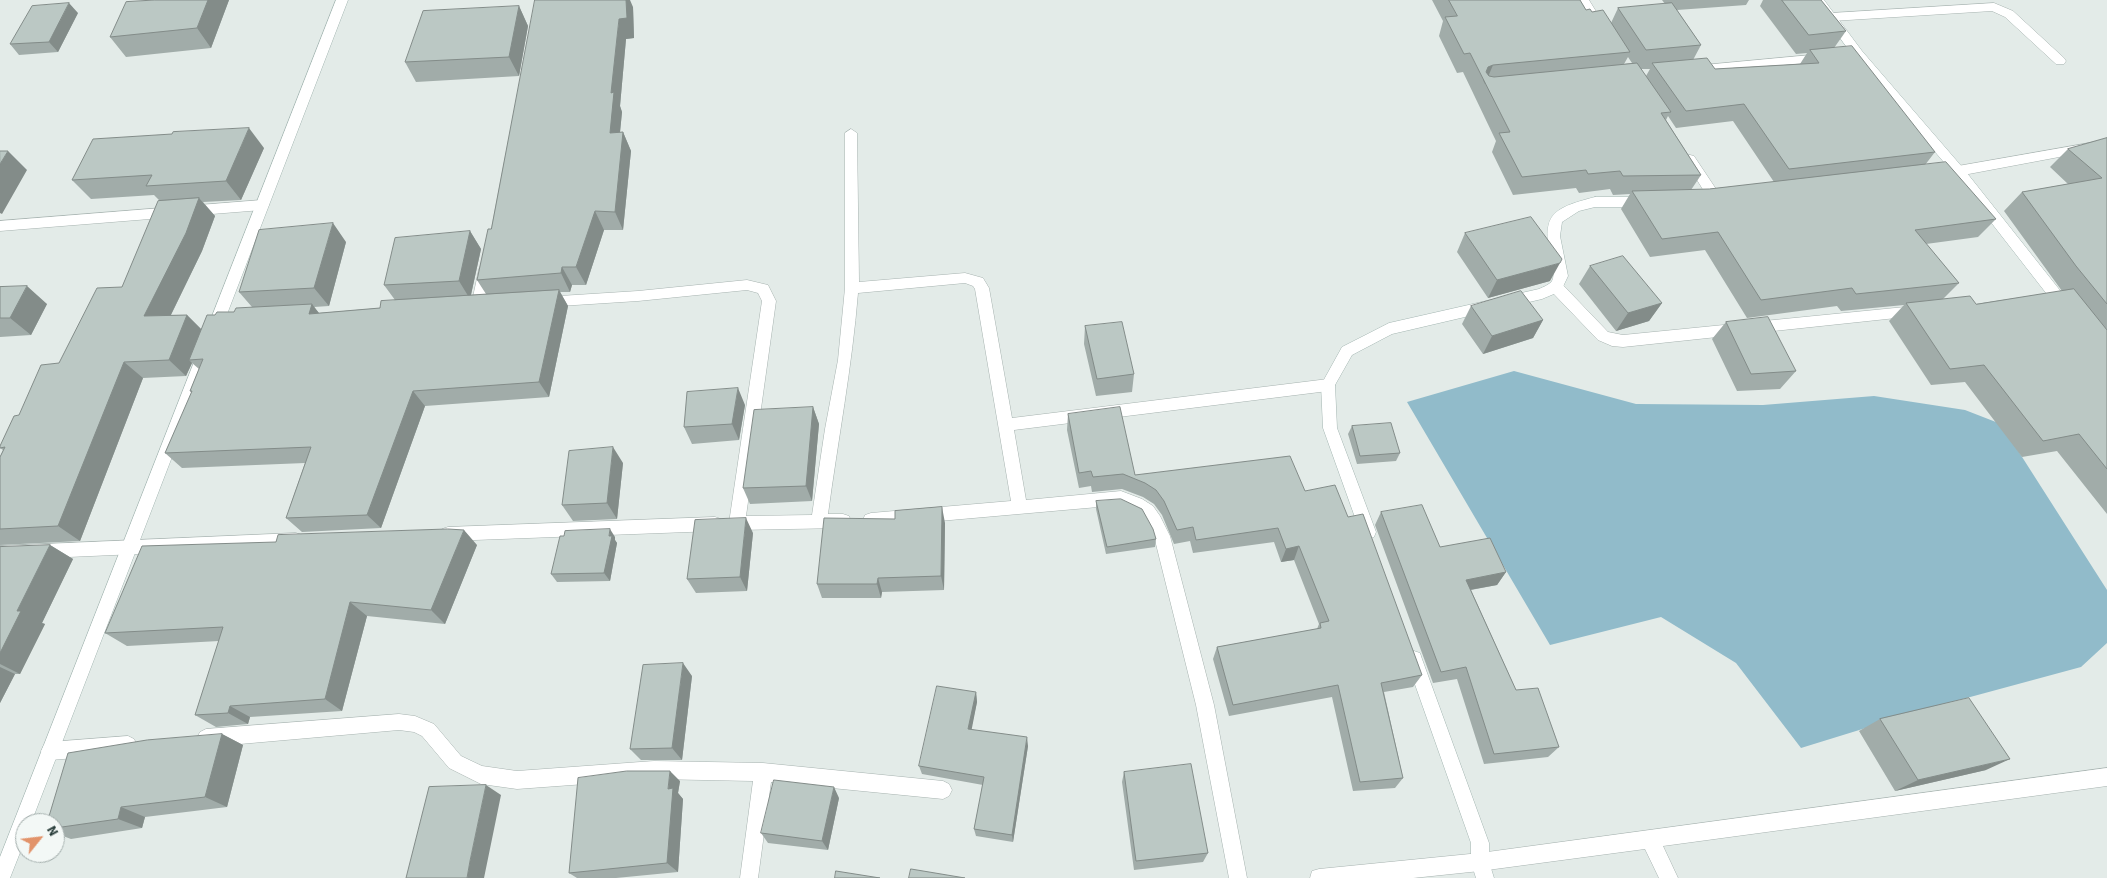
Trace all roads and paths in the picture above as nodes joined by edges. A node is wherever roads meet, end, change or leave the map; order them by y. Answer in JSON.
{"nodes":[{"id":1,"x":342,"y":0,"type":"edge"},
{"id":2,"x":1583,"y":0,"type":"edge"},
{"id":3,"x":1818,"y":0,"type":"edge"},
{"id":4,"x":1832,"y":17,"type":"junction"},
{"id":5,"x":1604,"y":34,"type":"edge"},
{"id":6,"x":1848,"y":55,"type":"junction"},
{"id":7,"x":2060,"y":61,"type":"dead end"},
{"id":8,"x":1680,"y":71,"type":"edge"},
{"id":9,"x":851,"y":133,"type":"dead end"},
{"id":10,"x":1681,"y":147,"type":"edge"},
{"id":11,"x":2104,"y":147,"type":"edge"},
{"id":12,"x":1958,"y":171,"type":"junction"},
{"id":13,"x":1919,"y":175,"type":"edge"},
{"id":14,"x":1697,"y":199,"type":"edge"},
{"id":15,"x":1662,"y":202,"type":"edge"},
{"id":16,"x":262,"y":205,"type":"junction"},
{"id":17,"x":0,"y":226,"type":"edge"},
{"id":18,"x":488,"y":259,"type":"edge"},
{"id":19,"x":852,"y":288,"type":"junction"},
{"id":20,"x":1556,"y":288,"type":"junction"},
{"id":21,"x":2056,"y":296,"type":"junction"},
{"id":22,"x":2036,"y":298,"type":"edge"},
{"id":23,"x":528,"y":303,"type":"edge"},
{"id":24,"x":498,"y":305,"type":"edge"},
{"id":25,"x":478,"y":306,"type":"junction"},
{"id":26,"x":459,"y":307,"type":"edge"},
{"id":27,"x":1928,"y":309,"type":"edge"},
{"id":28,"x":237,"y":318,"type":"edge"},
{"id":29,"x":2073,"y":318,"type":"edge"},
{"id":30,"x":218,"y":319,"type":"junction"},
{"id":31,"x":1328,"y":385,"type":"junction"},
{"id":32,"x":1006,"y":425,"type":"junction"},
{"id":33,"x":1020,"y":507,"type":"junction"},
{"id":34,"x":819,"y":521,"type":"junction"},
{"id":35,"x":737,"y":523,"type":"junction"},
{"id":36,"x":428,"y":535,"type":"edge"},
{"id":37,"x":309,"y":540,"type":"edge"},
{"id":38,"x":130,"y":547,"type":"junction"},
{"id":39,"x":1374,"y":548,"type":"edge"},
{"id":40,"x":0,"y":553,"type":"edge"},
{"id":41,"x":1410,"y":649,"type":"edge"},
{"id":42,"x":186,"y":740,"type":"edge"},
{"id":43,"x":147,"y":743,"type":"edge"},
{"id":44,"x":50,"y":751,"type":"junction"},
{"id":45,"x":764,"y":772,"type":"junction"},
{"id":46,"x":2107,"y":777,"type":"edge"},
{"id":47,"x":943,"y":790,"type":"dead end"},
{"id":48,"x":1650,"y":839,"type":"junction"},
{"id":49,"x":1482,"y":870,"type":"edge"},
{"id":50,"x":1,"y":878,"type":"edge"},
{"id":51,"x":749,"y":878,"type":"edge"},
{"id":52,"x":1238,"y":878,"type":"edge"},
{"id":53,"x":1319,"y":878,"type":"edge"},
{"id":54,"x":1668,"y":878,"type":"edge"}],
"edges":[{"from":1,"to":16,"type":"street"},
{"from":2,"to":5,"type":"street"},
{"from":3,"to":4,"type":"street"},
{"from":4,"to":6,"type":"street"},
{"from":4,"to":7,"type":"street"},
{"from":6,"to":8,"type":"street"},
{"from":6,"to":12,"type":"street"},
{"from":9,"to":19,"type":"street"},
{"from":10,"to":14,"type":"street"},
{"from":11,"to":12,"type":"street"},
{"from":12,"to":13,"type":"street"},
{"from":12,"to":21,"type":"street"},
{"from":15,"to":20,"type":"street"},
{"from":16,"to":17,"type":"street"},
{"from":16,"to":30,"type":"street"},
{"from":18,"to":25,"type":"street"},
{"from":19,"to":32,"type":"street"},
{"from":19,"to":34,"type":"street"},
{"from":20,"to":27,"type":"street"},
{"from":20,"to":31,"type":"street"},
{"from":21,"to":22,"type":"street"},
{"from":21,"to":29,"type":"street"},
{"from":23,"to":35,"type":"street"},
{"from":24,"to":25,"type":"street"},
{"from":25,"to":26,"type":"street"},
{"from":28,"to":30,"type":"street"},
{"from":30,"to":38,"type":"street"},
{"from":31,"to":32,"type":"street"},
{"from":31,"to":39,"type":"street"},
{"from":32,"to":33,"type":"street"},
{"from":33,"to":34,"type":"street"},
{"from":33,"to":52,"type":"street"},
{"from":34,"to":35,"type":"street"},
{"from":35,"to":36,"type":"street"},
{"from":37,"to":38,"type":"street"},
{"from":38,"to":40,"type":"street"},
{"from":38,"to":44,"type":"street"},
{"from":41,"to":49,"type":"street"},
{"from":42,"to":45,"type":"street"},
{"from":43,"to":44,"type":"street"},
{"from":44,"to":50,"type":"street"},
{"from":45,"to":47,"type":"street"},
{"from":45,"to":51,"type":"street"},
{"from":46,"to":48,"type":"street"},
{"from":48,"to":49,"type":"street"},
{"from":48,"to":54,"type":"street"},
{"from":49,"to":53,"type":"street"}]}
